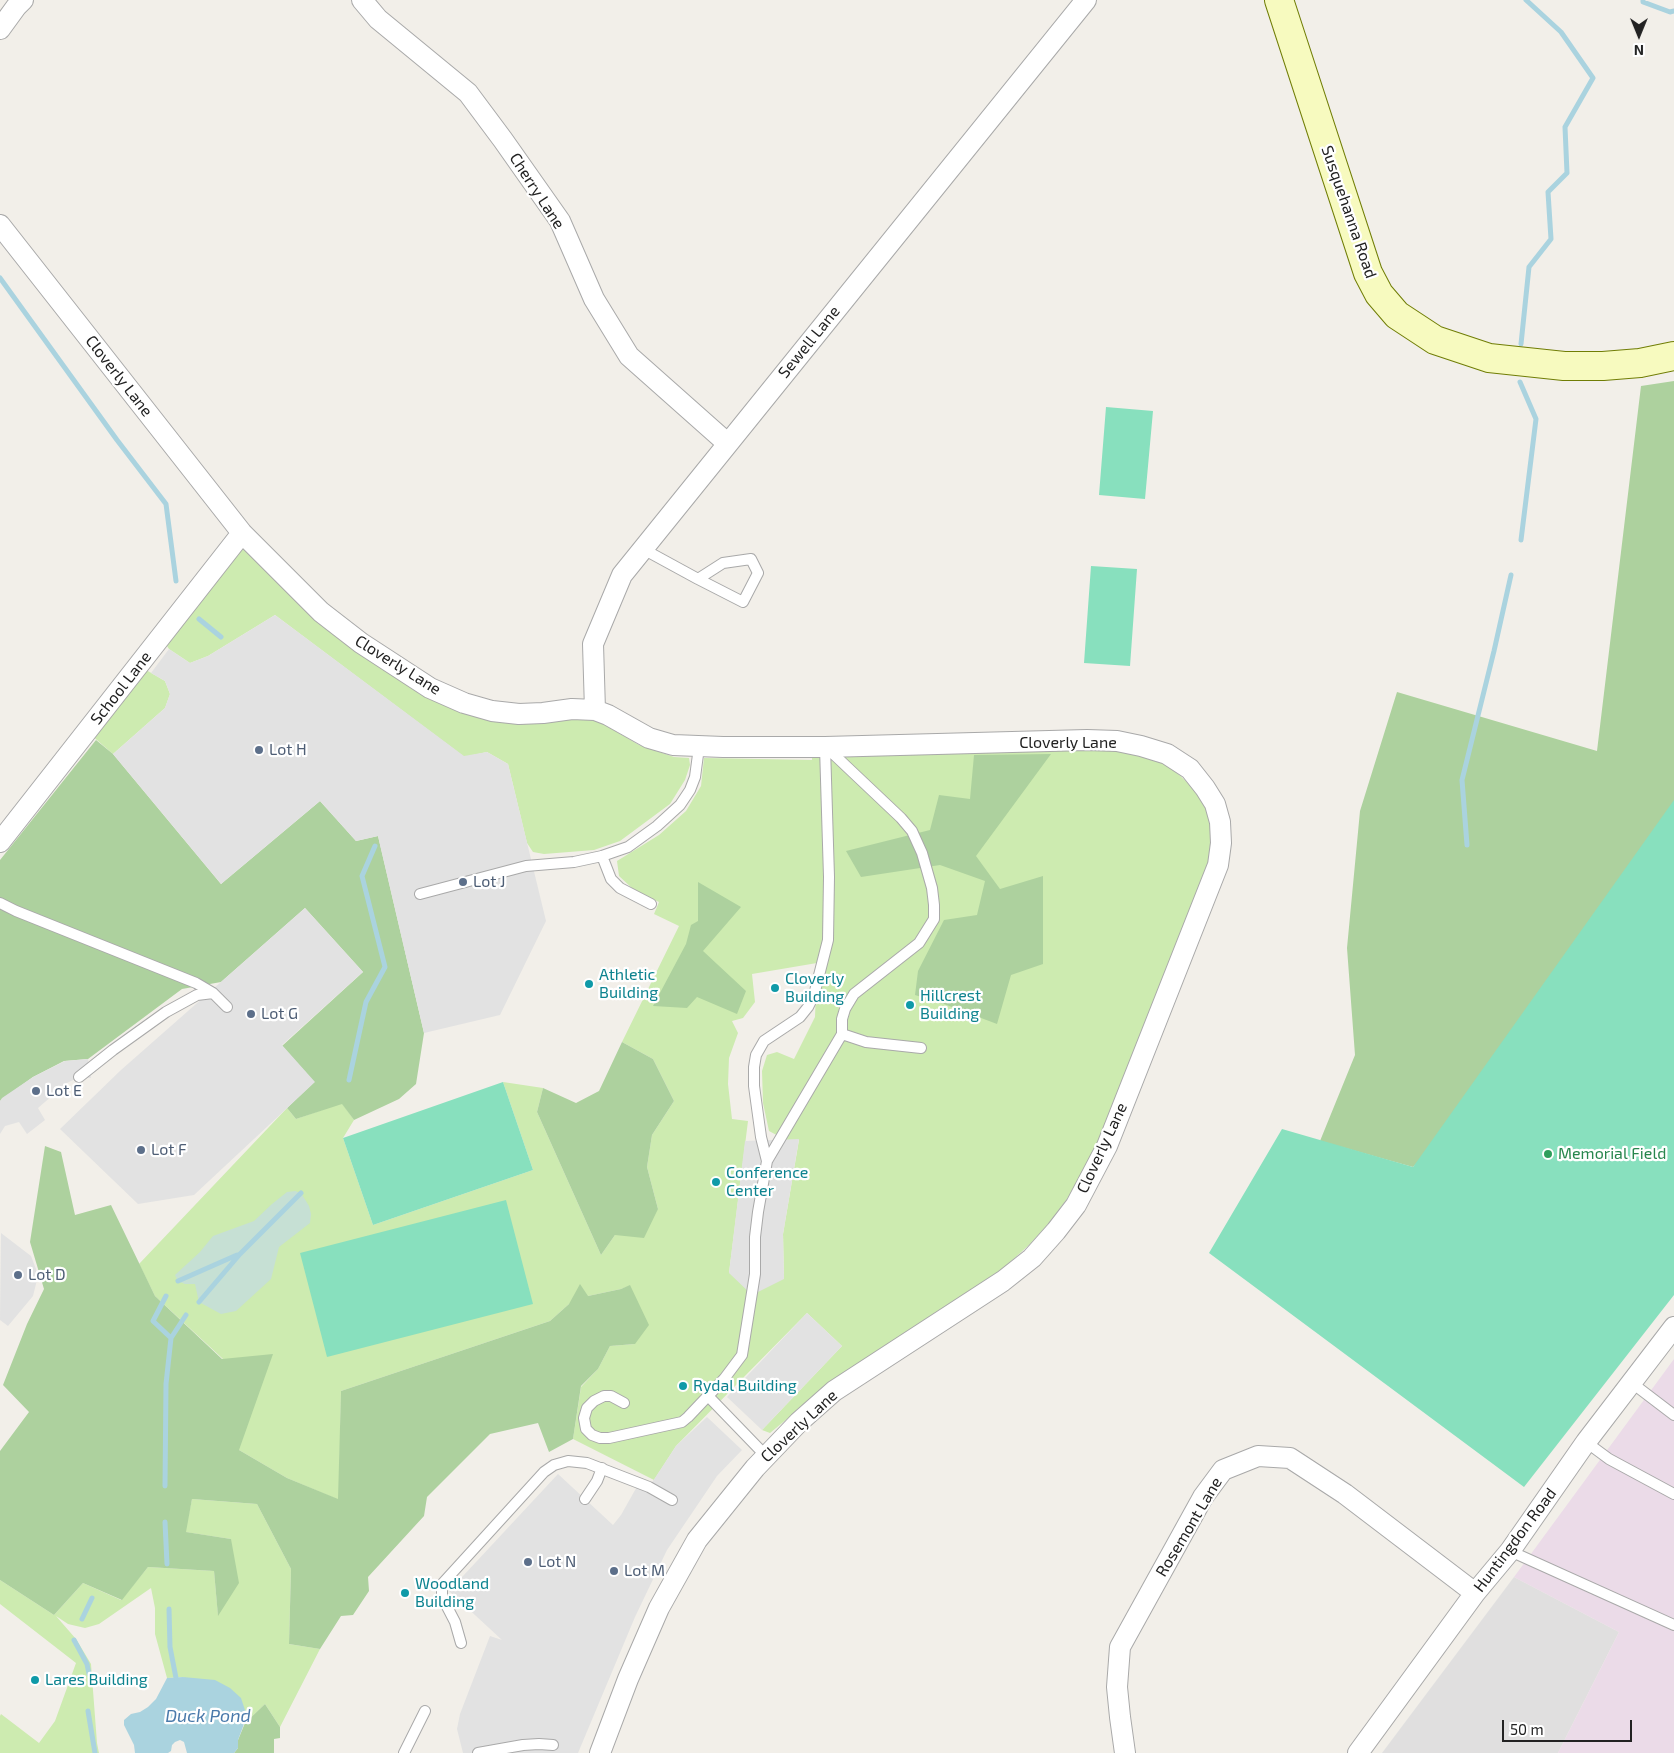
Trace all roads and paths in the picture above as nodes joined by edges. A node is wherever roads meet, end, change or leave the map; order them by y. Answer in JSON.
{"nodes":[{"id":1,"x":23,"y":0,"type":"edge"},
{"id":2,"x":362,"y":0,"type":"edge"},
{"id":3,"x":1086,"y":0,"type":"edge"},
{"id":4,"x":1278,"y":0,"type":"edge"},
{"id":5,"x":0,"y":29,"type":"edge"},
{"id":6,"x":0,"y":225,"type":"edge"},
{"id":7,"x":1674,"y":356,"type":"edge"},
{"id":8,"x":727,"y":443,"type":"junction"},
{"id":9,"x":242,"y":533,"type":"junction"},
{"id":10,"x":643,"y":549,"type":"junction"},
{"id":11,"x":698,"y":579,"type":"junction"},
{"id":12,"x":595,"y":710,"type":"junction"},
{"id":13,"x":699,"y":747,"type":"junction"},
{"id":14,"x":825,"y":747,"type":"junction"},
{"id":15,"x":0,"y":842,"type":"edge"},
{"id":16,"x":602,"y":856,"type":"junction"},
{"id":17,"x":420,"y":894,"type":"dead end"},
{"id":18,"x":0,"y":903,"type":"edge"},
{"id":19,"x":651,"y":904,"type":"dead end"},
{"id":20,"x":213,"y":993,"type":"junction"},
{"id":21,"x":227,"y":1007,"type":"dead end"},
{"id":22,"x":842,"y":1034,"type":"junction"},
{"id":23,"x":921,"y":1048,"type":"dead end"},
{"id":24,"x":79,"y":1077,"type":"dead end"},
{"id":25,"x":767,"y":1161,"type":"junction"},
{"id":26,"x":1674,"y":1327,"type":"edge"},
{"id":27,"x":1632,"y":1383,"type":"junction"},
{"id":28,"x":708,"y":1396,"type":"junction"},
{"id":29,"x":624,"y":1403,"type":"dead end"},
{"id":30,"x":1674,"y":1415,"type":"edge"},
{"id":31,"x":1586,"y":1442,"type":"junction"},
{"id":32,"x":766,"y":1456,"type":"junction"},
{"id":33,"x":602,"y":1468,"type":"junction"},
{"id":34,"x":1674,"y":1494,"type":"edge"},
{"id":35,"x":585,"y":1499,"type":"dead end"},
{"id":36,"x":672,"y":1500,"type":"dead end"},
{"id":37,"x":1510,"y":1551,"type":"junction"},
{"id":38,"x":1475,"y":1593,"type":"junction"},
{"id":39,"x":1674,"y":1625,"type":"edge"},
{"id":40,"x":461,"y":1643,"type":"dead end"},
{"id":41,"x":425,"y":1711,"type":"dead end"},
{"id":42,"x":553,"y":1745,"type":"dead end"},
{"id":43,"x":404,"y":1753,"type":"edge"},
{"id":44,"x":478,"y":1753,"type":"edge"},
{"id":45,"x":600,"y":1753,"type":"edge"},
{"id":46,"x":1125,"y":1753,"type":"edge"},
{"id":47,"x":1358,"y":1753,"type":"edge"}],
"edges":[{"from":1,"to":5,"type":"street"},
{"from":2,"to":8,"type":"street","name":"Cherry Lane"},
{"from":3,"to":8,"type":"street","name":"Sewell Lane"},
{"from":4,"to":7,"type":"main road","name":"Susquehanna Road"},
{"from":6,"to":9,"type":"street","name":"Cloverly Lane"},
{"from":8,"to":10,"type":"street","name":"Sewell Lane"},
{"from":9,"to":12,"type":"street","name":"Cloverly Lane"},
{"from":9,"to":15,"type":"street","name":"School Lane"},
{"from":10,"to":11,"type":"lane"},
{"from":10,"to":12,"type":"street","name":"Sewell Lane"},
{"from":11,"to":11,"type":"lane"},
{"from":12,"to":13,"type":"street","name":"Cloverly Lane"},
{"from":13,"to":14,"type":"street","name":"Cloverly Lane"},
{"from":13,"to":16,"type":"lane"},
{"from":14,"to":22,"type":"lane"},
{"from":14,"to":25,"type":"lane"},
{"from":14,"to":32,"type":"street","name":"Cloverly Lane"},
{"from":16,"to":17,"type":"lane"},
{"from":16,"to":19,"type":"lane"},
{"from":18,"to":20,"type":"lane"},
{"from":20,"to":21,"type":"lane"},
{"from":20,"to":24,"type":"lane"},
{"from":22,"to":23,"type":"lane"},
{"from":22,"to":25,"type":"lane"},
{"from":25,"to":28,"type":"lane"},
{"from":26,"to":27,"type":"street","name":"Huntingdon Road"},
{"from":27,"to":30,"type":"lane"},
{"from":27,"to":31,"type":"street","name":"Huntingdon Road"},
{"from":28,"to":29,"type":"lane"},
{"from":28,"to":32,"type":"lane"},
{"from":31,"to":34,"type":"lane"},
{"from":31,"to":37,"type":"street","name":"Huntingdon Road"},
{"from":32,"to":45,"type":"street","name":"Cloverly Lane"},
{"from":33,"to":35,"type":"lane"},
{"from":33,"to":36,"type":"lane"},
{"from":33,"to":40,"type":"lane"},
{"from":37,"to":38,"type":"street","name":"Huntingdon Road"},
{"from":37,"to":39,"type":"lane"},
{"from":38,"to":46,"type":"street","name":"Rosemont Lane"},
{"from":38,"to":47,"type":"street","name":"Huntingdon Road"},
{"from":41,"to":43,"type":"lane"},
{"from":42,"to":44,"type":"lane"}]}
